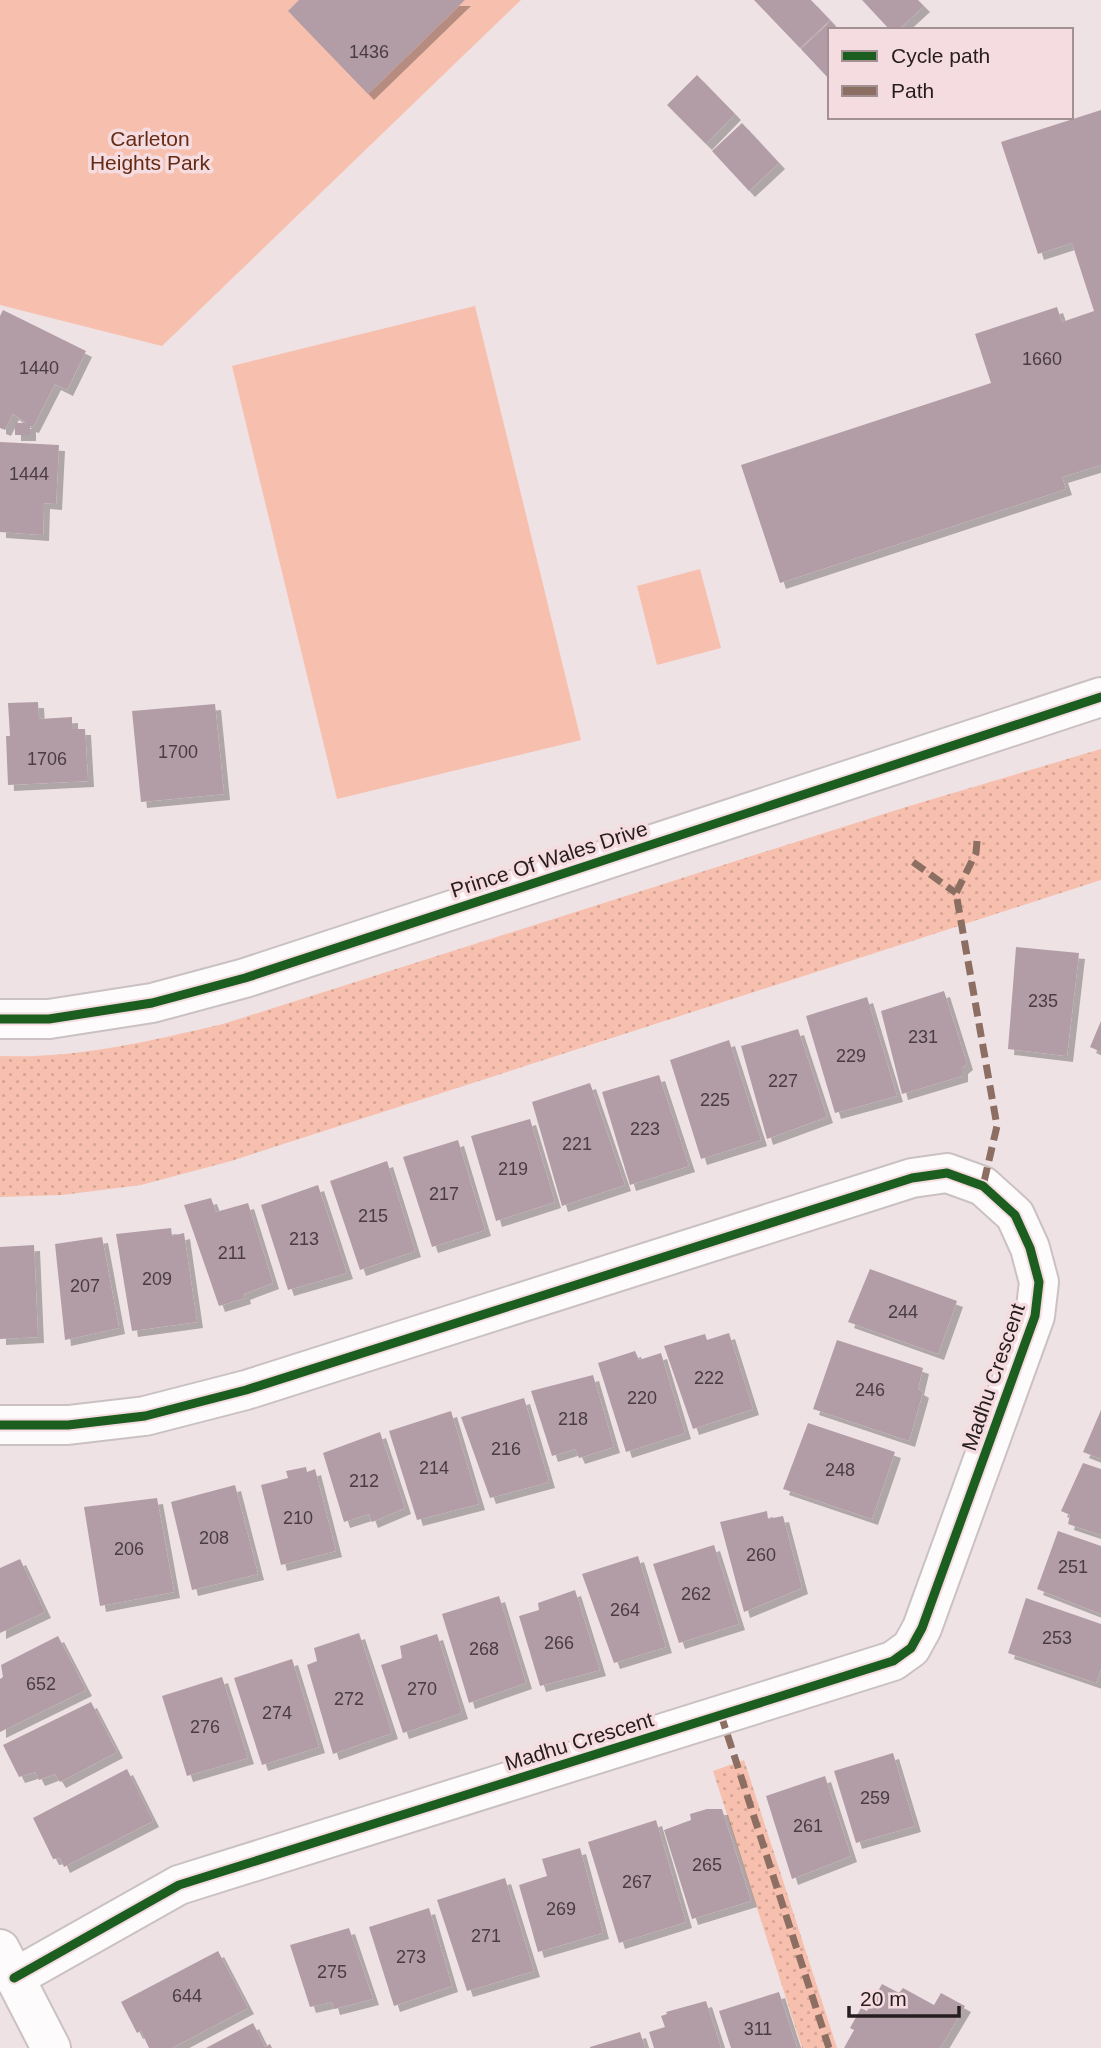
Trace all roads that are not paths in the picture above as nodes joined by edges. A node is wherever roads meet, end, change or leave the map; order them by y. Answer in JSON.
{"nodes":[{"id":1,"x":1101,"y":697,"type":"edge"},
{"id":2,"x":0,"y":1019,"type":"edge"},
{"id":3,"x":0,"y":1425,"type":"edge"},
{"id":4,"x":7,"y":1963,"type":"edge"},
{"id":5,"x":51,"y":2048,"type":"edge"}],
"edges":[{"from":1,"to":2,"type":"street","name":"Prince Of Wales Drive"},
{"from":3,"to":4,"type":"street","name":"Madhu Crescent"},
{"from":4,"to":5,"type":"street"}]}
